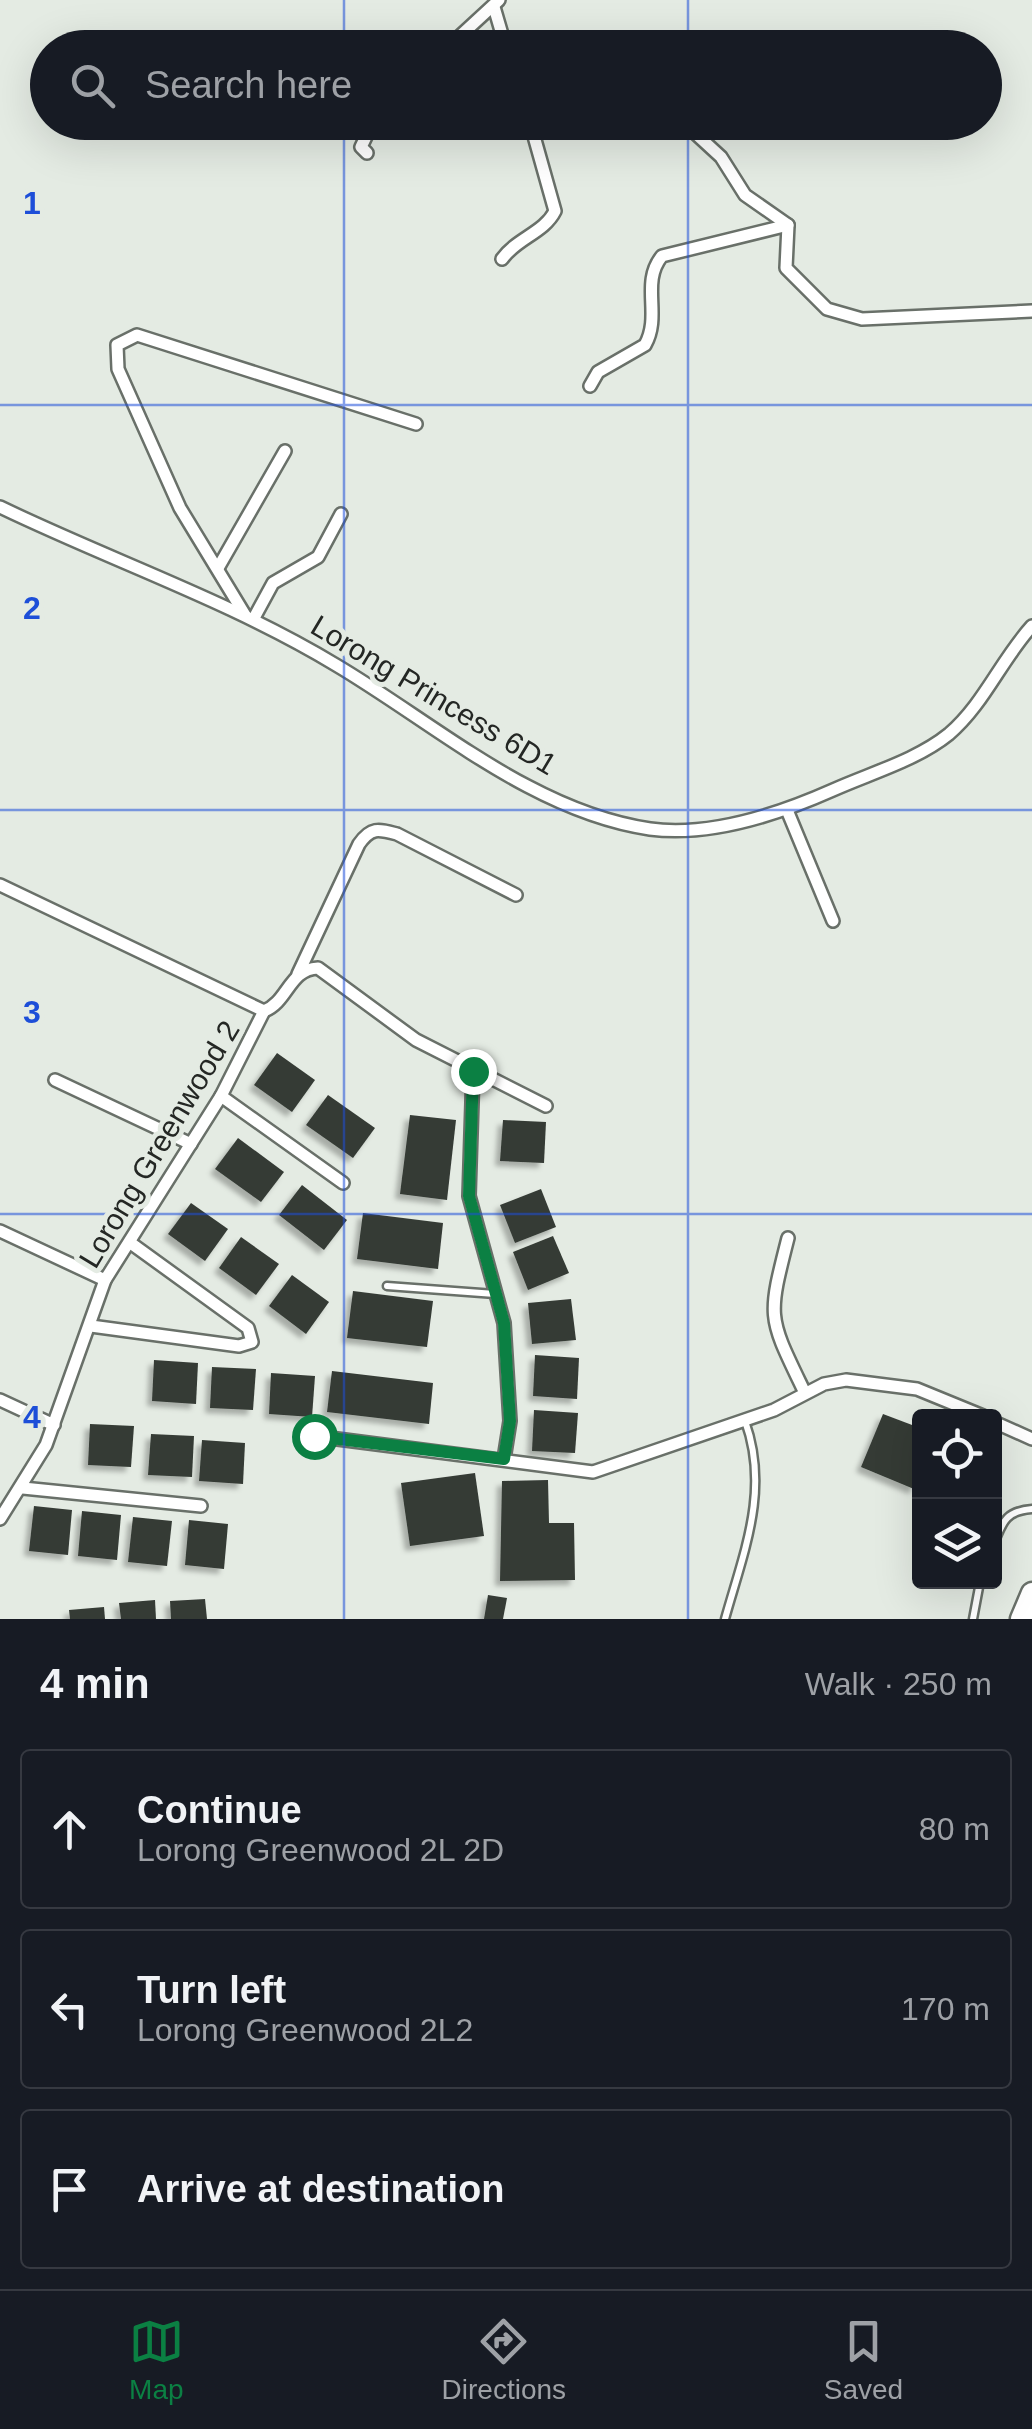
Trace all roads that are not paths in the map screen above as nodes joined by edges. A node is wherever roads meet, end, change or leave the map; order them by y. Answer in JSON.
{"nodes":[{"id":1,"x":496,"y":4,"type":"edge"},
{"id":2,"x":467,"y":30,"type":"edge"},
{"id":3,"x":502,"y":30,"type":"edge"},
{"id":4,"x":363,"y":140,"type":"edge"},
{"id":5,"x":535,"y":140,"type":"edge"},
{"id":6,"x":705,"y":140,"type":"edge"},
{"id":7,"x":367,"y":153,"type":"dead end"},
{"id":8,"x":788,"y":224,"type":"junction"},
{"id":9,"x":502,"y":259,"type":"dead end"},
{"id":10,"x":1032,"y":311,"type":"edge"},
{"id":11,"x":590,"y":386,"type":"dead end"},
{"id":12,"x":416,"y":424,"type":"dead end"},
{"id":13,"x":285,"y":450,"type":"dead end"},
{"id":14,"x":0,"y":507,"type":"edge"},
{"id":15,"x":340,"y":514,"type":"dead end"},
{"id":16,"x":218,"y":568,"type":"junction"},
{"id":17,"x":250,"y":617,"type":"junction"},
{"id":18,"x":1032,"y":626,"type":"edge"},
{"id":19,"x":787,"y":810,"type":"junction"},
{"id":20,"x":0,"y":885,"type":"edge"},
{"id":21,"x":516,"y":895,"type":"dead end"},
{"id":22,"x":833,"y":921,"type":"dead end"},
{"id":23,"x":298,"y":974,"type":"junction"},
{"id":24,"x":264,"y":1012,"type":"junction"},
{"id":25,"x":473,"y":1071,"type":"junction"},
{"id":26,"x":56,"y":1080,"type":"dead end"},
{"id":27,"x":221,"y":1096,"type":"junction"},
{"id":28,"x":546,"y":1106,"type":"dead end"},
{"id":29,"x":191,"y":1144,"type":"junction"},
{"id":30,"x":343,"y":1184,"type":"dead end"},
{"id":31,"x":0,"y":1231,"type":"edge"},
{"id":32,"x":788,"y":1238,"type":"dead end"},
{"id":33,"x":132,"y":1244,"type":"junction"},
{"id":34,"x":105,"y":1280,"type":"junction"},
{"id":35,"x":387,"y":1286,"type":"dead end"},
{"id":36,"x":496,"y":1294,"type":"junction"},
{"id":37,"x":91,"y":1326,"type":"junction"},
{"id":38,"x":805,"y":1393,"type":"junction"},
{"id":39,"x":0,"y":1400,"type":"edge"},
{"id":40,"x":965,"y":1409,"type":"edge"},
{"id":41,"x":745,"y":1420,"type":"junction"},
{"id":42,"x":54,"y":1425,"type":"junction"},
{"id":43,"x":1002,"y":1426,"type":"edge"},
{"id":44,"x":314,"y":1436,"type":"dead end"},
{"id":45,"x":1032,"y":1440,"type":"edge"},
{"id":46,"x":504,"y":1459,"type":"junction"},
{"id":47,"x":23,"y":1488,"type":"junction"},
{"id":48,"x":201,"y":1506,"type":"dead end"},
{"id":49,"x":1032,"y":1509,"type":"edge"},
{"id":50,"x":0,"y":1519,"type":"edge"},
{"id":51,"x":1002,"y":1524,"type":"edge"},
{"id":52,"x":978,"y":1589,"type":"edge"},
{"id":53,"x":1032,"y":1594,"type":"edge"},
{"id":54,"x":725,"y":1619,"type":"edge"},
{"id":55,"x":972,"y":1619,"type":"edge"},
{"id":56,"x":1021,"y":1619,"type":"edge"}],
"edges":[{"from":1,"to":2,"type":"street"},
{"from":1,"to":3,"type":"street"},
{"from":4,"to":7,"type":"street"},
{"from":5,"to":9,"type":"street"},
{"from":6,"to":8,"type":"street"},
{"from":8,"to":10,"type":"street"},
{"from":8,"to":11,"type":"street"},
{"from":12,"to":16,"type":"street"},
{"from":13,"to":16,"type":"street"},
{"from":14,"to":17,"type":"street","name":"Lorong Princess 6D1"},
{"from":15,"to":17,"type":"street"},
{"from":16,"to":17,"type":"street"},
{"from":17,"to":19,"type":"street","name":"Lorong Princess 6D1"},
{"from":18,"to":19,"type":"street","name":"Lorong Princess 6D1"},
{"from":19,"to":22,"type":"street"},
{"from":20,"to":24,"type":"street"},
{"from":21,"to":23,"type":"street","name":"Lorong Greenwood 2"},
{"from":23,"to":24,"type":"street","name":"Lorong Greenwood 2"},
{"from":23,"to":25,"type":"street"},
{"from":24,"to":27,"type":"street","name":"Lorong Greenwood 2"},
{"from":25,"to":28,"type":"street"},
{"from":25,"to":36,"type":"street"},
{"from":26,"to":29,"type":"street"},
{"from":27,"to":29,"type":"street","name":"Lorong Greenwood 2"},
{"from":27,"to":30,"type":"street"},
{"from":29,"to":33,"type":"street","name":"Lorong Greenwood 2"},
{"from":31,"to":34,"type":"street"},
{"from":32,"to":38,"type":"street"},
{"from":33,"to":34,"type":"street","name":"Lorong Greenwood 2"},
{"from":33,"to":37,"type":"street"},
{"from":34,"to":37,"type":"street","name":"Lorong Greenwood 2"},
{"from":35,"to":36,"type":"lane"},
{"from":36,"to":46,"type":"street"},
{"from":37,"to":42,"type":"street","name":"Lorong Greenwood 2"},
{"from":38,"to":40,"type":"street"},
{"from":38,"to":41,"type":"street"},
{"from":39,"to":42,"type":"street"},
{"from":41,"to":46,"type":"street"},
{"from":41,"to":54,"type":"lane"},
{"from":42,"to":47,"type":"street","name":"Lorong Greenwood 2"},
{"from":43,"to":45,"type":"street"},
{"from":44,"to":46,"type":"street"},
{"from":47,"to":48,"type":"street"},
{"from":47,"to":50,"type":"street","name":"Lorong Greenwood 2"},
{"from":49,"to":51,"type":"lane"},
{"from":52,"to":55,"type":"lane"},
{"from":53,"to":56,"type":"highway"}]}
